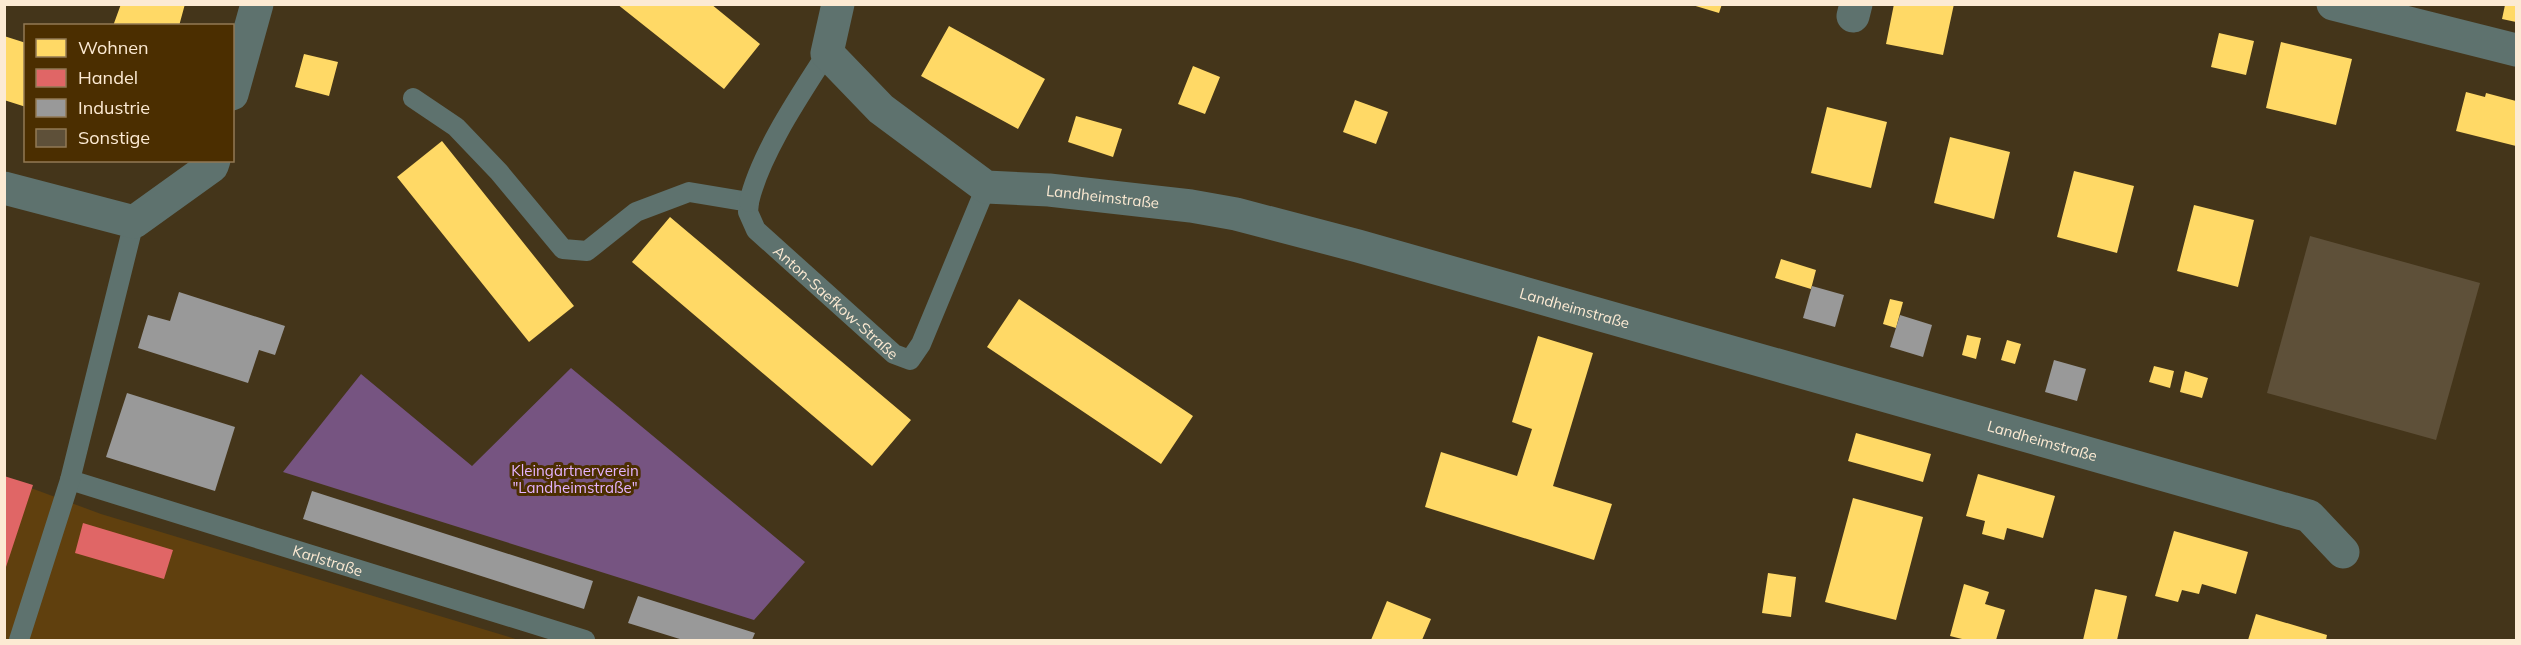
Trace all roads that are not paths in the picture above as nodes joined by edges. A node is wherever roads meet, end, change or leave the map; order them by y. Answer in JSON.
{"nodes":[{"id":1,"x":257,"y":4,"type":"edge"},
{"id":2,"x":838,"y":4,"type":"edge"},
{"id":3,"x":2333,"y":4,"type":"edge"},
{"id":4,"x":2517,"y":50,"type":"edge"},
{"id":5,"x":827,"y":53,"type":"junction"},
{"id":6,"x":234,"y":87,"type":"edge"},
{"id":7,"x":413,"y":98,"type":"dead end"},
{"id":8,"x":213,"y":162,"type":"edge"},
{"id":9,"x":986,"y":187,"type":"junction"},
{"id":10,"x":4,"y":188,"type":"edge"},
{"id":11,"x":749,"y":202,"type":"junction"},
{"id":12,"x":134,"y":222,"type":"junction"},
{"id":13,"x":70,"y":480,"type":"junction"},
{"id":14,"x":2343,"y":552,"type":"dead end"},
{"id":15,"x":19,"y":640,"type":"edge"},
{"id":16,"x":585,"y":640,"type":"edge"}],
"edges":[{"from":1,"to":6,"type":"street"},
{"from":2,"to":5,"type":"street"},
{"from":3,"to":4,"type":"street"},
{"from":5,"to":9,"type":"street"},
{"from":5,"to":11,"type":"lane"},
{"from":7,"to":11,"type":"lane"},
{"from":8,"to":12,"type":"street"},
{"from":9,"to":11,"type":"lane","name":"Anton-Saefkow-Straße"},
{"from":9,"to":14,"type":"street","name":"Landheimstraße"},
{"from":10,"to":12,"type":"street"},
{"from":12,"to":13,"type":"lane"},
{"from":13,"to":15,"type":"lane"},
{"from":13,"to":16,"type":"lane","name":"Karlstraße"}]}
